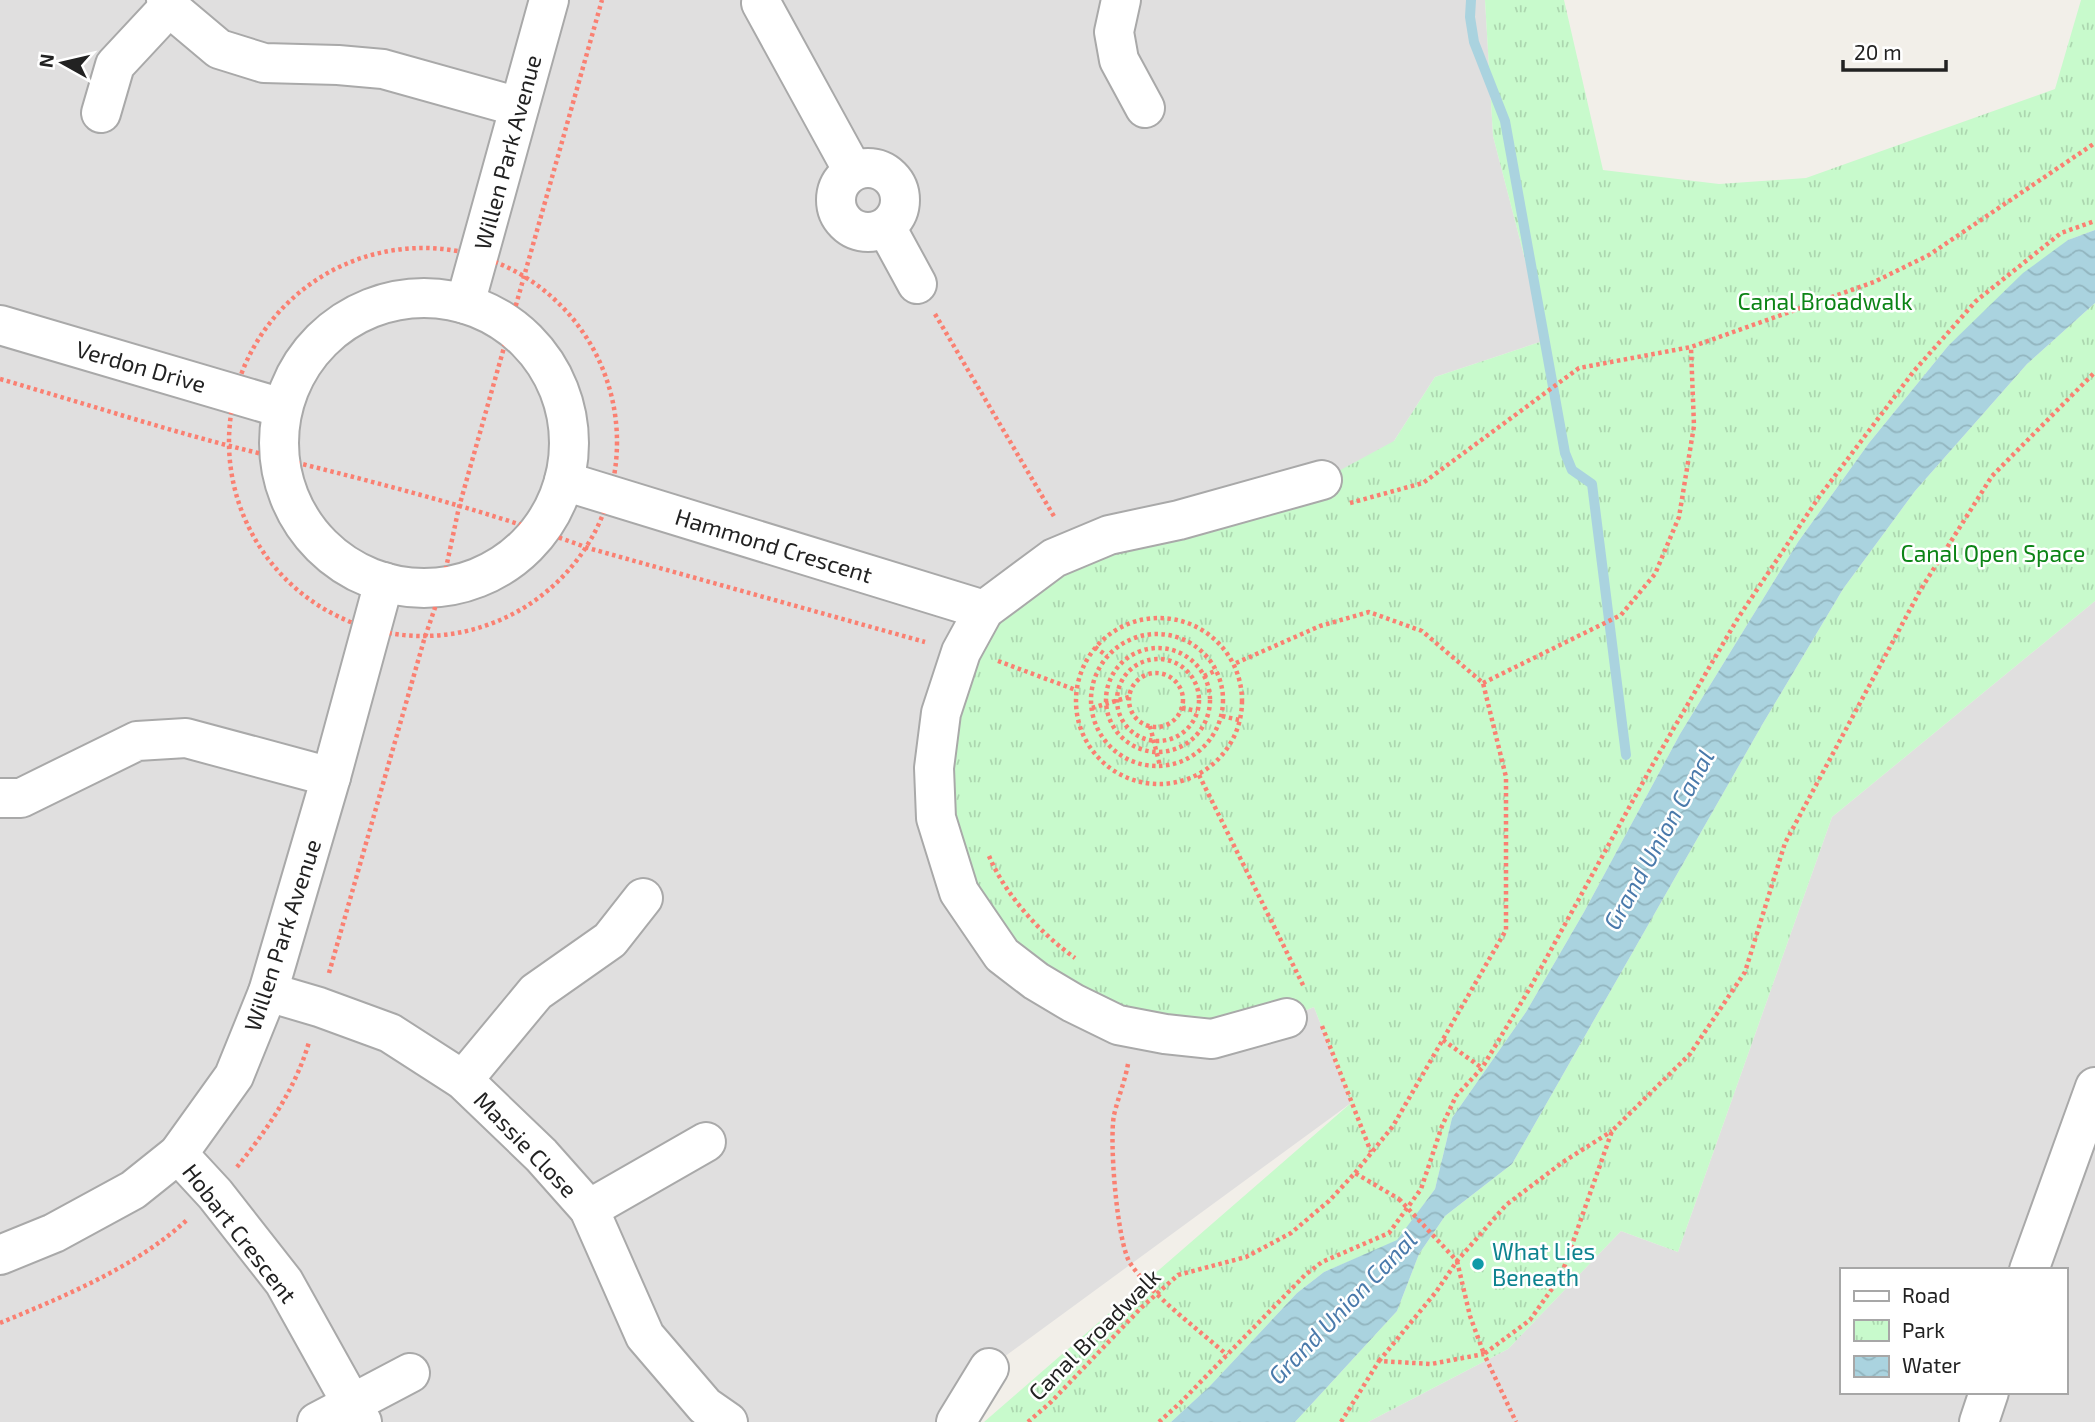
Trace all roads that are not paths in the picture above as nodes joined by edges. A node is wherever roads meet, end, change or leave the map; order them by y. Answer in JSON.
{"nodes":[{"id":1,"x":549,"y":0,"type":"edge"},
{"id":2,"x":1121,"y":0,"type":"edge"},
{"id":3,"x":760,"y":1,"type":"edge"},
{"id":4,"x":167,"y":4,"type":"edge"},
{"id":5,"x":519,"y":107,"type":"junction"},
{"id":6,"x":1145,"y":107,"type":"dead end"},
{"id":7,"x":101,"y":113,"type":"dead end"},
{"id":8,"x":917,"y":284,"type":"road end"},
{"id":9,"x":465,"y":304,"type":"junction"},
{"id":10,"x":0,"y":326,"type":"edge"},
{"id":11,"x":282,"y":408,"type":"junction"},
{"id":12,"x":564,"y":481,"type":"junction"},
{"id":13,"x":1333,"y":492,"type":"road end"},
{"id":14,"x":384,"y":582,"type":"junction"},
{"id":15,"x":984,"y":610,"type":"junction"},
{"id":16,"x":331,"y":777,"type":"junction"},
{"id":17,"x":0,"y":798,"type":"edge"},
{"id":18,"x":643,"y":898,"type":"dead end"},
{"id":19,"x":268,"y":992,"type":"junction"},
{"id":20,"x":1305,"y":1010,"type":"road end"},
{"id":21,"x":463,"y":1080,"type":"junction"},
{"id":22,"x":2095,"y":1087,"type":"edge"},
{"id":23,"x":706,"y":1142,"type":"dead end"},
{"id":24,"x":178,"y":1154,"type":"junction"},
{"id":25,"x":589,"y":1209,"type":"junction"},
{"id":26,"x":0,"y":1255,"type":"edge"},
{"id":27,"x":2030,"y":1268,"type":"edge"},
{"id":28,"x":989,"y":1368,"type":"dead end"},
{"id":29,"x":410,"y":1373,"type":"dead end"},
{"id":30,"x":1988,"y":1394,"type":"edge"},
{"id":31,"x":357,"y":1413,"type":"edge"},
{"id":32,"x":317,"y":1422,"type":"edge"},
{"id":33,"x":728,"y":1422,"type":"edge"},
{"id":34,"x":956,"y":1422,"type":"edge"},
{"id":35,"x":1979,"y":1422,"type":"edge"}],
"edges":[{"from":1,"to":5,"type":"street","name":"Willen Park Avenue"},
{"from":2,"to":6,"type":"street"},
{"from":3,"to":8,"type":"street"},
{"from":4,"to":5,"type":"street"},
{"from":4,"to":7,"type":"street"},
{"from":5,"to":9,"type":"street","name":"Willen Park Avenue"},
{"from":9,"to":11,"type":"street"},
{"from":9,"to":12,"type":"street"},
{"from":10,"to":11,"type":"street","name":"Verdon Drive"},
{"from":11,"to":14,"type":"street"},
{"from":12,"to":14,"type":"street"},
{"from":12,"to":15,"type":"street","name":"Hammond Crescent"},
{"from":13,"to":15,"type":"street"},
{"from":14,"to":16,"type":"street","name":"Willen Park Avenue"},
{"from":15,"to":20,"type":"street"},
{"from":16,"to":17,"type":"street"},
{"from":16,"to":19,"type":"street","name":"Willen Park Avenue"},
{"from":18,"to":21,"type":"street","name":"Massie Close"},
{"from":19,"to":21,"type":"street","name":"Massie Close"},
{"from":19,"to":24,"type":"street","name":"Willen Park Avenue"},
{"from":21,"to":25,"type":"street","name":"Massie Close"},
{"from":22,"to":27,"type":"street"},
{"from":23,"to":25,"type":"street","name":"Massie Close"},
{"from":24,"to":26,"type":"street","name":"Willen Park Avenue"},
{"from":24,"to":31,"type":"street","name":"Hobart Crescent"},
{"from":25,"to":33,"type":"street","name":"Massie Close"},
{"from":28,"to":34,"type":"street"},
{"from":29,"to":31,"type":"street"},
{"from":30,"to":35,"type":"street"},
{"from":31,"to":32,"type":"street"}]}
